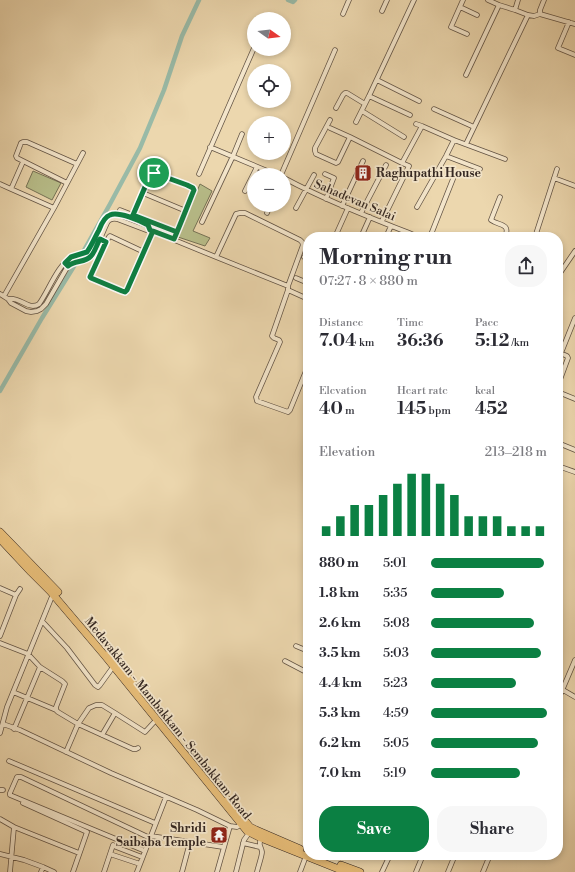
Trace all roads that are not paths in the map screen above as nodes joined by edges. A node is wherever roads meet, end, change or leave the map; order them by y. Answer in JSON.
{"nodes":[{"id":1,"x":349,"y":0,"type":"edge"},
{"id":2,"x":387,"y":0,"type":"edge"},
{"id":3,"x":414,"y":0,"type":"edge"},
{"id":4,"x":463,"y":0,"type":"edge"},
{"id":5,"x":489,"y":0,"type":"edge"},
{"id":6,"x":518,"y":0,"type":"edge"},
{"id":7,"x":544,"y":0,"type":"edge"},
{"id":8,"x":499,"y":5,"type":"junction"},
{"id":9,"x":460,"y":7,"type":"junction"},
{"id":10,"x":515,"y":10,"type":"junction"},
{"id":11,"x":382,"y":11,"type":"dead end"},
{"id":12,"x":343,"y":14,"type":"dead end"},
{"id":13,"x":540,"y":14,"type":"junction"},
{"id":14,"x":477,"y":15,"type":"dead end"},
{"id":15,"x":528,"y":15,"type":"junction"},
{"id":16,"x":569,"y":22,"type":"junction"},
{"id":17,"x":575,"y":24,"type":"edge"},
{"id":18,"x":467,"y":34,"type":"dead end"},
{"id":19,"x":335,"y":50,"type":"dead end"},
{"id":20,"x":575,"y":55,"type":"edge"},
{"id":21,"x":250,"y":56,"type":"edge"},
{"id":22,"x":466,"y":75,"type":"dead end"},
{"id":23,"x":377,"y":80,"type":"junction"},
{"id":24,"x":369,"y":96,"type":"junction"},
{"id":25,"x":419,"y":101,"type":"dead end"},
{"id":26,"x":366,"y":104,"type":"junction"},
{"id":27,"x":336,"y":108,"type":"dead end"},
{"id":28,"x":434,"y":109,"type":"dead end"},
{"id":29,"x":362,"y":111,"type":"junction"},
{"id":30,"x":410,"y":116,"type":"dead end"},
{"id":31,"x":330,"y":120,"type":"dead end"},
{"id":32,"x":356,"y":122,"type":"dead end"},
{"id":33,"x":416,"y":124,"type":"dead end"},
{"id":34,"x":422,"y":126,"type":"junction"},
{"id":35,"x":474,"y":127,"type":"junction"},
{"id":36,"x":330,"y":128,"type":"dead end"},
{"id":37,"x":242,"y":134,"type":"dead end"},
{"id":38,"x":404,"y":136,"type":"dead end"},
{"id":39,"x":350,"y":137,"type":"junction"},
{"id":40,"x":454,"y":140,"type":"junction"},
{"id":41,"x":466,"y":144,"type":"junction"},
{"id":42,"x":210,"y":146,"type":"junction"},
{"id":43,"x":83,"y":154,"type":"dead end"},
{"id":44,"x":233,"y":156,"type":"junction"},
{"id":45,"x":446,"y":156,"type":"junction"},
{"id":46,"x":505,"y":159,"type":"dead end"},
{"id":47,"x":363,"y":161,"type":"dead end"},
{"id":48,"x":402,"y":163,"type":"junction"},
{"id":49,"x":22,"y":164,"type":"dead end"},
{"id":50,"x":77,"y":164,"type":"junction"},
{"id":51,"x":386,"y":165,"type":"dead end"},
{"id":52,"x":257,"y":167,"type":"joint"},
{"id":53,"x":285,"y":168,"type":"edge"},
{"id":54,"x":480,"y":169,"type":"dead end"},
{"id":55,"x":557,"y":169,"type":"dead end"},
{"id":56,"x":199,"y":174,"type":"dead end"},
{"id":57,"x":325,"y":174,"type":"dead end"},
{"id":58,"x":314,"y":175,"type":"dead end"},
{"id":59,"x":554,"y":178,"type":"junction"},
{"id":60,"x":453,"y":179,"type":"dead end"},
{"id":61,"x":291,"y":182,"type":"edge"},
{"id":62,"x":68,"y":183,"type":"junction"},
{"id":63,"x":0,"y":184,"type":"edge"},
{"id":64,"x":575,"y":186,"type":"edge"},
{"id":65,"x":11,"y":188,"type":"junction"},
{"id":66,"x":306,"y":190,"type":"junction"},
{"id":67,"x":245,"y":192,"type":"dead end"},
{"id":68,"x":143,"y":193,"type":"junction"},
{"id":69,"x":500,"y":197,"type":"dead end"},
{"id":70,"x":326,"y":199,"type":"junction"},
{"id":71,"x":342,"y":206,"type":"junction"},
{"id":72,"x":418,"y":207,"type":"dead end"},
{"id":73,"x":54,"y":208,"type":"junction"},
{"id":74,"x":296,"y":208,"type":"dead end"},
{"id":75,"x":348,"y":208,"type":"junction"},
{"id":76,"x":120,"y":210,"type":"dead end"},
{"id":77,"x":186,"y":211,"type":"junction"},
{"id":78,"x":361,"y":213,"type":"junction"},
{"id":79,"x":133,"y":215,"type":"junction"},
{"id":80,"x":114,"y":216,"type":"junction"},
{"id":81,"x":370,"y":217,"type":"junction"},
{"id":82,"x":136,"y":220,"type":"junction"},
{"id":83,"x":105,"y":222,"type":"junction"},
{"id":84,"x":202,"y":222,"type":"dead end"},
{"id":85,"x":382,"y":222,"type":"junction"},
{"id":86,"x":134,"y":226,"type":"junction"},
{"id":87,"x":391,"y":226,"type":"junction"},
{"id":88,"x":151,"y":230,"type":"junction"},
{"id":89,"x":177,"y":232,"type":"junction"},
{"id":90,"x":338,"y":232,"type":"edge"},
{"id":91,"x":363,"y":232,"type":"edge"},
{"id":92,"x":388,"y":232,"type":"edge"},
{"id":93,"x":406,"y":232,"type":"edge"},
{"id":94,"x":432,"y":232,"type":"edge"},
{"id":95,"x":506,"y":232,"type":"edge"},
{"id":96,"x":537,"y":232,"type":"edge"},
{"id":97,"x":100,"y":239,"type":"junction"},
{"id":98,"x":174,"y":239,"type":"junction"},
{"id":99,"x":106,"y":242,"type":"junction"},
{"id":100,"x":575,"y":251,"type":"edge"},
{"id":101,"x":87,"y":252,"type":"junction"},
{"id":102,"x":144,"y":252,"type":"junction"},
{"id":103,"x":91,"y":256,"type":"junction"},
{"id":104,"x":216,"y":257,"type":"junction"},
{"id":105,"x":66,"y":264,"type":"junction"},
{"id":106,"x":563,"y":269,"type":"edge"},
{"id":107,"x":296,"y":278,"type":"dead end"},
{"id":108,"x":303,"y":281,"type":"edge"},
{"id":109,"x":288,"y":288,"type":"junction"},
{"id":110,"x":4,"y":296,"type":"edge"},
{"id":111,"x":303,"y":296,"type":"edge"},
{"id":112,"x":42,"y":299,"type":"junction"},
{"id":113,"x":47,"y":302,"type":"junction"},
{"id":114,"x":31,"y":306,"type":"junction"},
{"id":115,"x":30,"y":312,"type":"junction"},
{"id":116,"x":575,"y":318,"type":"edge"},
{"id":117,"x":563,"y":344,"type":"edge"},
{"id":118,"x":563,"y":354,"type":"edge"},
{"id":119,"x":563,"y":372,"type":"edge"},
{"id":120,"x":303,"y":378,"type":"edge"},
{"id":121,"x":563,"y":394,"type":"edge"},
{"id":122,"x":575,"y":399,"type":"edge"},
{"id":123,"x":563,"y":445,"type":"edge"},
{"id":124,"x":575,"y":450,"type":"edge"},
{"id":125,"x":563,"y":468,"type":"edge"},
{"id":126,"x":575,"y":472,"type":"edge"},
{"id":127,"x":0,"y":532,"type":"edge"},
{"id":128,"x":0,"y":539,"type":"edge"},
{"id":129,"x":0,"y":588,"type":"edge"},
{"id":130,"x":20,"y":589,"type":"dead end"},
{"id":131,"x":54,"y":592,"type":"junction"},
{"id":132,"x":16,"y":595,"type":"junction"},
{"id":133,"x":0,"y":620,"type":"edge"},
{"id":134,"x":42,"y":621,"type":"junction"},
{"id":135,"x":5,"y":622,"type":"junction"},
{"id":136,"x":0,"y":636,"type":"edge"},
{"id":137,"x":0,"y":643,"type":"edge"},
{"id":138,"x":296,"y":646,"type":"dead end"},
{"id":139,"x":303,"y":649,"type":"edge"},
{"id":140,"x":28,"y":654,"type":"junction"},
{"id":141,"x":107,"y":655,"type":"junction"},
{"id":142,"x":575,"y":660,"type":"edge"},
{"id":143,"x":285,"y":662,"type":"dead end"},
{"id":144,"x":40,"y":667,"type":"junction"},
{"id":145,"x":113,"y":667,"type":"junction"},
{"id":146,"x":303,"y":671,"type":"edge"},
{"id":147,"x":563,"y":689,"type":"joint"},
{"id":148,"x":13,"y":692,"type":"junction"},
{"id":149,"x":575,"y":697,"type":"edge"},
{"id":150,"x":27,"y":698,"type":"junction"},
{"id":151,"x":56,"y":710,"type":"junction"},
{"id":152,"x":115,"y":713,"type":"junction"},
{"id":153,"x":156,"y":720,"type":"junction"},
{"id":154,"x":3,"y":724,"type":"junction"},
{"id":155,"x":78,"y":724,"type":"junction"},
{"id":156,"x":14,"y":729,"type":"junction"},
{"id":157,"x":0,"y":733,"type":"edge"},
{"id":158,"x":102,"y":735,"type":"junction"},
{"id":159,"x":138,"y":748,"type":"dead end"},
{"id":160,"x":66,"y":752,"type":"junction"},
{"id":161,"x":9,"y":761,"type":"dead end"},
{"id":162,"x":166,"y":797,"type":"junction"},
{"id":163,"x":23,"y":803,"type":"dead end"},
{"id":164,"x":0,"y":819,"type":"edge"},
{"id":165,"x":243,"y":823,"type":"junction"},
{"id":166,"x":156,"y":824,"type":"junction"},
{"id":167,"x":14,"y":826,"type":"junction"},
{"id":168,"x":230,"y":826,"type":"junction"},
{"id":169,"x":249,"y":833,"type":"junction"},
{"id":170,"x":150,"y":837,"type":"junction"},
{"id":171,"x":260,"y":838,"type":"junction"},
{"id":172,"x":190,"y":842,"type":"junction"},
{"id":173,"x":243,"y":843,"type":"junction"},
{"id":174,"x":224,"y":847,"type":"junction"},
{"id":175,"x":260,"y":847,"type":"junction"},
{"id":176,"x":145,"y":851,"type":"junction"},
{"id":177,"x":303,"y":852,"type":"edge"},
{"id":178,"x":79,"y":853,"type":"junction"},
{"id":179,"x":303,"y":853,"type":"edge"},
{"id":180,"x":0,"y":854,"type":"edge"},
{"id":181,"x":110,"y":854,"type":"junction"},
{"id":182,"x":11,"y":856,"type":"junction"},
{"id":183,"x":142,"y":857,"type":"junction"},
{"id":184,"x":305,"y":860,"type":"edge"},
{"id":185,"x":321,"y":860,"type":"joint"},
{"id":186,"x":388,"y":860,"type":"edge"},
{"id":187,"x":421,"y":860,"type":"edge"},
{"id":188,"x":453,"y":860,"type":"edge"},
{"id":189,"x":488,"y":860,"type":"edge"},
{"id":190,"x":140,"y":864,"type":"junction"},
{"id":191,"x":42,"y":870,"type":"edge"},
{"id":192,"x":10,"y":872,"type":"edge"},
{"id":193,"x":54,"y":872,"type":"edge"},
{"id":194,"x":73,"y":872,"type":"edge"},
{"id":195,"x":104,"y":872,"type":"edge"},
{"id":196,"x":139,"y":872,"type":"edge"},
{"id":197,"x":182,"y":872,"type":"edge"},
{"id":198,"x":217,"y":872,"type":"edge"},
{"id":199,"x":236,"y":872,"type":"edge"},
{"id":200,"x":256,"y":872,"type":"edge"},
{"id":201,"x":300,"y":872,"type":"edge"},
{"id":202,"x":346,"y":872,"type":"edge"},
{"id":203,"x":360,"y":872,"type":"edge"},
{"id":204,"x":382,"y":872,"type":"edge"},
{"id":205,"x":416,"y":872,"type":"edge"},
{"id":206,"x":448,"y":872,"type":"edge"},
{"id":207,"x":483,"y":872,"type":"edge"}],
"edges":[{"from":1,"to":12,"type":"street"},
{"from":2,"to":11,"type":"street"},
{"from":3,"to":23,"type":"street"},
{"from":4,"to":9,"type":"street"},
{"from":5,"to":8,"type":"street"},
{"from":6,"to":10,"type":"street"},
{"from":7,"to":13,"type":"street"},
{"from":8,"to":10,"type":"street"},
{"from":8,"to":22,"type":"street"},
{"from":9,"to":14,"type":"street"},
{"from":9,"to":18,"type":"street"},
{"from":10,"to":15,"type":"street"},
{"from":13,"to":15,"type":"street"},
{"from":13,"to":16,"type":"street"},
{"from":15,"to":35,"type":"street"},
{"from":16,"to":17,"type":"street"},
{"from":16,"to":20,"type":"street"},
{"from":19,"to":53,"type":"street"},
{"from":21,"to":42,"type":"street"},
{"from":23,"to":24,"type":"street"},
{"from":23,"to":25,"type":"street"},
{"from":24,"to":26,"type":"street"},
{"from":24,"to":30,"type":"street"},
{"from":26,"to":27,"type":"street"},
{"from":26,"to":29,"type":"street"},
{"from":28,"to":35,"type":"street"},
{"from":29,"to":32,"type":"street"},
{"from":29,"to":38,"type":"street"},
{"from":31,"to":39,"type":"street"},
{"from":33,"to":34,"type":"street"},
{"from":34,"to":40,"type":"street"},
{"from":34,"to":48,"type":"street"},
{"from":35,"to":41,"type":"street"},
{"from":36,"to":39,"type":"street"},
{"from":37,"to":44,"type":"street"},
{"from":39,"to":48,"type":"street"},
{"from":40,"to":41,"type":"street"},
{"from":40,"to":45,"type":"street"},
{"from":41,"to":46,"type":"street"},
{"from":42,"to":44,"type":"street"},
{"from":42,"to":56,"type":"street"},
{"from":43,"to":50,"type":"street"},
{"from":44,"to":52,"type":"street"},
{"from":44,"to":84,"type":"street"},
{"from":45,"to":54,"type":"street"},
{"from":45,"to":72,"type":"street"},
{"from":47,"to":71,"type":"street"},
{"from":48,"to":85,"type":"street"},
{"from":49,"to":65,"type":"street"},
{"from":50,"to":62,"type":"street"},
{"from":50,"to":62,"type":"street"},
{"from":51,"to":78,"type":"street"},
{"from":52,"to":67,"type":"street"},
{"from":55,"to":59,"type":"street"},
{"from":57,"to":70,"type":"street"},
{"from":58,"to":66,"type":"street"},
{"from":59,"to":64,"type":"street"},
{"from":59,"to":96,"type":"street"},
{"from":60,"to":94,"type":"street"},
{"from":61,"to":66,"type":"street","name":"Sahadevan Salai"},
{"from":62,"to":73,"type":"street"},
{"from":63,"to":65,"type":"street"},
{"from":65,"to":73,"type":"street"},
{"from":66,"to":70,"type":"street","name":"Sahadevan Salai"},
{"from":66,"to":74,"type":"street"},
{"from":68,"to":77,"type":"street"},
{"from":68,"to":77,"type":"street"},
{"from":68,"to":79,"type":"street"},
{"from":69,"to":95,"type":"street"},
{"from":70,"to":71,"type":"street","name":"Sahadevan Salai"},
{"from":71,"to":75,"type":"street","name":"Sahadevan Salai"},
{"from":73,"to":110,"type":"street"},
{"from":75,"to":78,"type":"street","name":"Sahadevan Salai"},
{"from":75,"to":90,"type":"street"},
{"from":76,"to":79,"type":"street"},
{"from":77,"to":89,"type":"street"},
{"from":78,"to":81,"type":"street","name":"Sahadevan Salai"},
{"from":79,"to":89,"type":"street"},
{"from":80,"to":82,"type":"street"},
{"from":80,"to":83,"type":"street"},
{"from":80,"to":86,"type":"street"},
{"from":81,"to":85,"type":"street","name":"Sahadevan Salai"},
{"from":81,"to":91,"type":"street"},
{"from":82,"to":86,"type":"street"},
{"from":82,"to":88,"type":"street"},
{"from":83,"to":97,"type":"street"},
{"from":83,"to":101,"type":"street"},
{"from":85,"to":87,"type":"street","name":"Sahadevan Salai"},
{"from":86,"to":88,"type":"street"},
{"from":87,"to":92,"type":"street"},
{"from":87,"to":93,"type":"street","name":"Sahadevan Salai"},
{"from":88,"to":98,"type":"street"},
{"from":88,"to":102,"type":"street"},
{"from":89,"to":98,"type":"street"},
{"from":97,"to":99,"type":"street"},
{"from":97,"to":103,"type":"street"},
{"from":98,"to":104,"type":"street"},
{"from":99,"to":102,"type":"street"},
{"from":99,"to":102,"type":"street"},
{"from":100,"to":106,"type":"street"},
{"from":101,"to":103,"type":"street"},
{"from":101,"to":105,"type":"street"},
{"from":103,"to":105,"type":"street"},
{"from":104,"to":109,"type":"street"},
{"from":104,"to":109,"type":"street"},
{"from":105,"to":112,"type":"street"},
{"from":105,"to":113,"type":"street"},
{"from":107,"to":108,"type":"street"},
{"from":109,"to":111,"type":"street"},
{"from":109,"to":120,"type":"street"},
{"from":110,"to":114,"type":"street"},
{"from":110,"to":115,"type":"street"},
{"from":112,"to":113,"type":"street"},
{"from":112,"to":114,"type":"street"},
{"from":113,"to":115,"type":"street"},
{"from":114,"to":115,"type":"street"},
{"from":116,"to":117,"type":"street"},
{"from":118,"to":119,"type":"street"},
{"from":121,"to":122,"type":"street"},
{"from":123,"to":124,"type":"street"},
{"from":125,"to":126,"type":"street"},
{"from":127,"to":131,"type":"main road","name":"Medavakkam - Mambakkam - Sembakkam Road"},
{"from":128,"to":131,"type":"main road","name":"Medavakkam - Mambakkam - Sembakkam Road"},
{"from":129,"to":132,"type":"street"},
{"from":130,"to":132,"type":"street"},
{"from":131,"to":134,"type":"street"},
{"from":131,"to":141,"type":"main road","name":"Medavakkam - Mambakkam - Sembakkam Road"},
{"from":132,"to":135,"type":"street"},
{"from":133,"to":135,"type":"street"},
{"from":134,"to":140,"type":"street"},
{"from":134,"to":145,"type":"street"},
{"from":135,"to":136,"type":"street"},
{"from":137,"to":140,"type":"street"},
{"from":138,"to":139,"type":"street"},
{"from":140,"to":144,"type":"street"},
{"from":140,"to":148,"type":"street"},
{"from":141,"to":145,"type":"main road","name":"Medavakkam - Mambakkam - Sembakkam Road"},
{"from":141,"to":165,"type":"main road","name":"Medavakkam - Mambakkam - Sembakkam Road"},
{"from":142,"to":147,"type":"street"},
{"from":143,"to":146,"type":"street"},
{"from":144,"to":150,"type":"street"},
{"from":144,"to":151,"type":"street"},
{"from":145,"to":153,"type":"main road","name":"Medavakkam - Mambakkam - Sembakkam Road"},
{"from":147,"to":149,"type":"street"},
{"from":148,"to":150,"type":"street"},
{"from":148,"to":154,"type":"street"},
{"from":150,"to":151,"type":"street"},
{"from":150,"to":156,"type":"street"},
{"from":151,"to":155,"type":"street"},
{"from":152,"to":153,"type":"street"},
{"from":152,"to":155,"type":"street"},
{"from":152,"to":158,"type":"street"},
{"from":153,"to":165,"type":"main road","name":"Medavakkam - Mambakkam - Sembakkam Road"},
{"from":154,"to":156,"type":"street"},
{"from":154,"to":157,"type":"street"},
{"from":155,"to":158,"type":"street"},
{"from":155,"to":160,"type":"street"},
{"from":156,"to":160,"type":"street"},
{"from":158,"to":159,"type":"street"},
{"from":160,"to":162,"type":"street"},
{"from":161,"to":166,"type":"street"},
{"from":162,"to":166,"type":"street"},
{"from":162,"to":168,"type":"street"},
{"from":163,"to":178,"type":"street"},
{"from":164,"to":167,"type":"street"},
{"from":165,"to":168,"type":"street"},
{"from":165,"to":169,"type":"main road","name":"Medavakkam - Mambakkam - Sembakkam Road"},
{"from":165,"to":177,"type":"main road","name":"Medavakkam - Mambakkam - Sembakkam Road"},
{"from":166,"to":170,"type":"street"},
{"from":167,"to":178,"type":"street"},
{"from":167,"to":182,"type":"street"},
{"from":168,"to":174,"type":"street"},
{"from":169,"to":171,"type":"main road","name":"Medavakkam - Mambakkam - Sembakkam Road"},
{"from":169,"to":173,"type":"street"},
{"from":170,"to":172,"type":"street"},
{"from":170,"to":176,"type":"street"},
{"from":170,"to":176,"type":"street"},
{"from":171,"to":175,"type":"street"},
{"from":171,"to":179,"type":"main road","name":"Medavakkam - Mambakkam - Sembakkam Road"},
{"from":172,"to":174,"type":"street"},
{"from":172,"to":197,"type":"street"},
{"from":173,"to":175,"type":"street"},
{"from":173,"to":199,"type":"street"},
{"from":174,"to":198,"type":"street"},
{"from":175,"to":200,"type":"street"},
{"from":176,"to":183,"type":"street"},
{"from":178,"to":194,"type":"street"},
{"from":180,"to":182,"type":"street"},
{"from":181,"to":183,"type":"street"},
{"from":181,"to":190,"type":"street"},
{"from":181,"to":195,"type":"street"},
{"from":182,"to":191,"type":"street"},
{"from":182,"to":192,"type":"street"},
{"from":183,"to":190,"type":"street"},
{"from":184,"to":201,"type":"street"},
{"from":185,"to":202,"type":"main road","name":"Medavakkam - Mambakkam - Sembakkam Road"},
{"from":185,"to":203,"type":"main road","name":"Medavakkam - Mambakkam - Sembakkam Road"},
{"from":186,"to":204,"type":"street"},
{"from":187,"to":205,"type":"street"},
{"from":188,"to":206,"type":"street"},
{"from":189,"to":207,"type":"street"},
{"from":190,"to":196,"type":"street"},
{"from":191,"to":193,"type":"street"}]}
